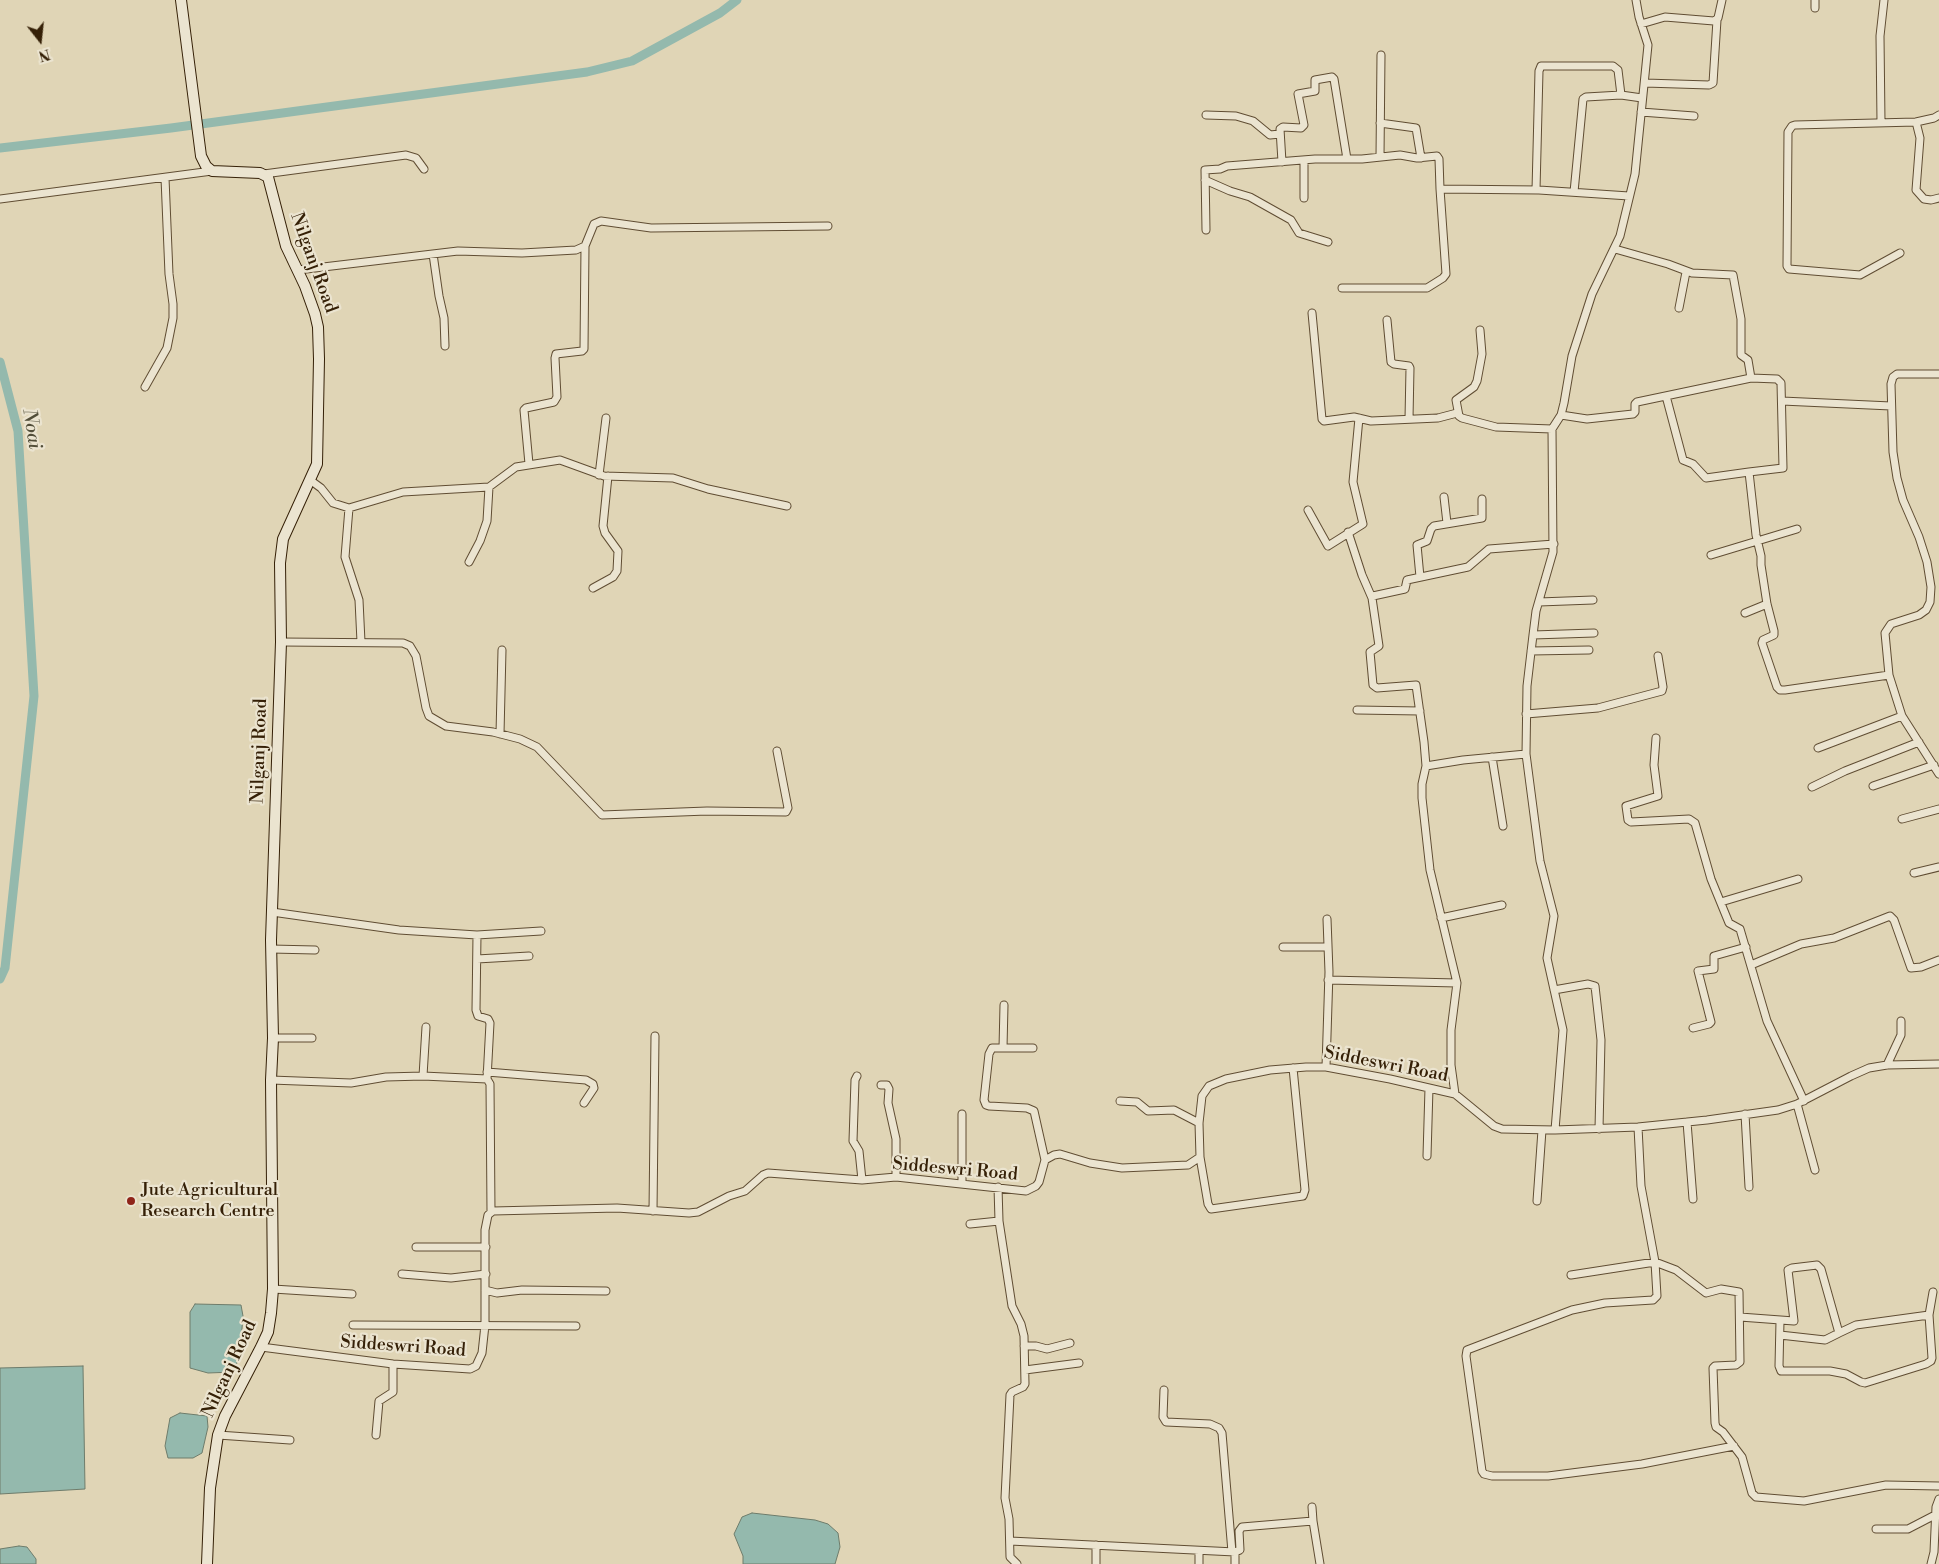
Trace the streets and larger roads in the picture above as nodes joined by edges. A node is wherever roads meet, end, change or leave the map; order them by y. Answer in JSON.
{"nodes":[{"id":1,"x":181,"y":0,"type":"edge"},
{"id":2,"x":1636,"y":0,"type":"edge"},
{"id":3,"x":1722,"y":0,"type":"edge"},
{"id":4,"x":1816,"y":0,"type":"edge"},
{"id":5,"x":1884,"y":0,"type":"edge"},
{"id":6,"x":1815,"y":8,"type":"dead end"},
{"id":7,"x":1717,"y":20,"type":"junction"},
{"id":8,"x":1641,"y":24,"type":"junction"},
{"id":9,"x":1381,"y":54,"type":"dead end"},
{"id":10,"x":1645,"y":83,"type":"junction"},
{"id":11,"x":1621,"y":95,"type":"junction"},
{"id":12,"x":1642,"y":98,"type":"junction"},
{"id":13,"x":1641,"y":112,"type":"junction"},
{"id":14,"x":1939,"y":114,"type":"edge"},
{"id":15,"x":1206,"y":116,"type":"dead end"},
{"id":16,"x":1694,"y":116,"type":"dead end"},
{"id":17,"x":1380,"y":122,"type":"junction"},
{"id":18,"x":1881,"y":122,"type":"junction"},
{"id":19,"x":1916,"y":122,"type":"junction"},
{"id":20,"x":1280,"y":134,"type":"junction"},
{"id":21,"x":1380,"y":157,"type":"junction"},
{"id":22,"x":1421,"y":158,"type":"junction"},
{"id":23,"x":1347,"y":159,"type":"junction"},
{"id":24,"x":1304,"y":160,"type":"junction"},
{"id":25,"x":1282,"y":162,"type":"junction"},
{"id":26,"x":424,"y":169,"type":"dead end"},
{"id":27,"x":212,"y":171,"type":"junction"},
{"id":28,"x":264,"y":174,"type":"junction"},
{"id":29,"x":165,"y":178,"type":"junction"},
{"id":30,"x":1205,"y":180,"type":"junction"},
{"id":31,"x":1440,"y":189,"type":"junction"},
{"id":32,"x":1536,"y":190,"type":"junction"},
{"id":33,"x":1574,"y":192,"type":"junction"},
{"id":34,"x":1629,"y":196,"type":"junction"},
{"id":35,"x":2,"y":198,"type":"edge"},
{"id":36,"x":1304,"y":198,"type":"dead end"},
{"id":37,"x":1939,"y":198,"type":"edge"},
{"id":38,"x":828,"y":226,"type":"dead end"},
{"id":39,"x":1206,"y":230,"type":"dead end"},
{"id":40,"x":1328,"y":242,"type":"dead end"},
{"id":41,"x":585,"y":246,"type":"junction"},
{"id":42,"x":1615,"y":249,"type":"junction"},
{"id":43,"x":1900,"y":253,"type":"dead end"},
{"id":44,"x":434,"y":254,"type":"junction"},
{"id":45,"x":298,"y":270,"type":"junction"},
{"id":46,"x":1686,"y":272,"type":"junction"},
{"id":47,"x":1342,"y":288,"type":"dead end"},
{"id":48,"x":1679,"y":308,"type":"dead end"},
{"id":49,"x":1312,"y":313,"type":"dead end"},
{"id":50,"x":1387,"y":320,"type":"dead end"},
{"id":51,"x":1480,"y":330,"type":"dead end"},
{"id":52,"x":445,"y":346,"type":"dead end"},
{"id":53,"x":1939,"y":374,"type":"edge"},
{"id":54,"x":1750,"y":378,"type":"junction"},
{"id":55,"x":145,"y":387,"type":"dead end"},
{"id":56,"x":1666,"y":396,"type":"junction"},
{"id":57,"x":1782,"y":401,"type":"junction"},
{"id":58,"x":1891,"y":406,"type":"junction"},
{"id":59,"x":1457,"y":413,"type":"junction"},
{"id":60,"x":1561,"y":415,"type":"junction"},
{"id":61,"x":606,"y":418,"type":"dead end"},
{"id":62,"x":1359,"y":418,"type":"junction"},
{"id":63,"x":1409,"y":419,"type":"junction"},
{"id":64,"x":1552,"y":429,"type":"junction"},
{"id":65,"x":529,"y":464,"type":"junction"},
{"id":66,"x":1749,"y":472,"type":"junction"},
{"id":67,"x":599,"y":475,"type":"junction"},
{"id":68,"x":608,"y":476,"type":"junction"},
{"id":69,"x":310,"y":480,"type":"junction"},
{"id":70,"x":489,"y":487,"type":"junction"},
{"id":71,"x":1444,"y":497,"type":"dead end"},
{"id":72,"x":1482,"y":499,"type":"dead end"},
{"id":73,"x":787,"y":506,"type":"dead end"},
{"id":74,"x":349,"y":508,"type":"junction"},
{"id":75,"x":1308,"y":510,"type":"dead end"},
{"id":76,"x":1447,"y":523,"type":"junction"},
{"id":77,"x":1798,"y":528,"type":"dead end"},
{"id":78,"x":1348,"y":532,"type":"junction"},
{"id":79,"x":1757,"y":540,"type":"junction"},
{"id":80,"x":1554,"y":544,"type":"junction"},
{"id":81,"x":1710,"y":555,"type":"dead end"},
{"id":82,"x":469,"y":562,"type":"dead end"},
{"id":83,"x":1420,"y":577,"type":"junction"},
{"id":84,"x":594,"y":588,"type":"dead end"},
{"id":85,"x":1372,"y":598,"type":"junction"},
{"id":86,"x":1593,"y":600,"type":"dead end"},
{"id":87,"x":1539,"y":602,"type":"junction"},
{"id":88,"x":1767,"y":604,"type":"junction"},
{"id":89,"x":1745,"y":613,"type":"dead end"},
{"id":90,"x":1594,"y":633,"type":"dead end"},
{"id":91,"x":1533,"y":635,"type":"junction"},
{"id":92,"x":281,"y":642,"type":"junction"},
{"id":93,"x":361,"y":642,"type":"junction"},
{"id":94,"x":502,"y":650,"type":"dead end"},
{"id":95,"x":1589,"y":650,"type":"dead end"},
{"id":96,"x":1531,"y":651,"type":"junction"},
{"id":97,"x":1658,"y":656,"type":"dead end"},
{"id":98,"x":1889,"y":675,"type":"junction"},
{"id":99,"x":1357,"y":710,"type":"dead end"},
{"id":100,"x":1420,"y":711,"type":"junction"},
{"id":101,"x":1526,"y":714,"type":"junction"},
{"id":102,"x":1902,"y":716,"type":"junction"},
{"id":103,"x":500,"y":734,"type":"junction"},
{"id":104,"x":1656,"y":738,"type":"dead end"},
{"id":105,"x":1919,"y":742,"type":"junction"},
{"id":106,"x":1818,"y":748,"type":"dead end"},
{"id":107,"x":777,"y":752,"type":"dead end"},
{"id":108,"x":1526,"y":754,"type":"junction"},
{"id":109,"x":1492,"y":757,"type":"junction"},
{"id":110,"x":1934,"y":765,"type":"junction"},
{"id":111,"x":1426,"y":766,"type":"junction"},
{"id":112,"x":1939,"y":774,"type":"edge"},
{"id":113,"x":1873,"y":786,"type":"dead end"},
{"id":114,"x":1812,"y":787,"type":"dead end"},
{"id":115,"x":1939,"y":809,"type":"edge"},
{"id":116,"x":1902,"y":820,"type":"dead end"},
{"id":117,"x":1503,"y":826,"type":"dead end"},
{"id":118,"x":1939,"y":867,"type":"edge"},
{"id":119,"x":1914,"y":873,"type":"dead end"},
{"id":120,"x":1798,"y":879,"type":"dead end"},
{"id":121,"x":1721,"y":902,"type":"junction"},
{"id":122,"x":1502,"y":905,"type":"dead end"},
{"id":123,"x":272,"y":912,"type":"junction"},
{"id":124,"x":1442,"y":918,"type":"junction"},
{"id":125,"x":1327,"y":920,"type":"dead end"},
{"id":126,"x":541,"y":930,"type":"dead end"},
{"id":127,"x":476,"y":935,"type":"junction"},
{"id":128,"x":1283,"y":947,"type":"dead end"},
{"id":129,"x":1328,"y":947,"type":"junction"},
{"id":130,"x":1746,"y":947,"type":"junction"},
{"id":131,"x":271,"y":949,"type":"junction"},
{"id":132,"x":315,"y":950,"type":"dead end"},
{"id":133,"x":529,"y":956,"type":"dead end"},
{"id":134,"x":477,"y":958,"type":"junction"},
{"id":135,"x":1939,"y":960,"type":"edge"},
{"id":136,"x":1751,"y":965,"type":"junction"},
{"id":137,"x":1328,"y":980,"type":"junction"},
{"id":138,"x":1457,"y":983,"type":"junction"},
{"id":139,"x":1554,"y":990,"type":"junction"},
{"id":140,"x":1004,"y":1006,"type":"dead end"},
{"id":141,"x":1901,"y":1021,"type":"dead end"},
{"id":142,"x":426,"y":1027,"type":"dead end"},
{"id":143,"x":1693,"y":1028,"type":"dead end"},
{"id":144,"x":655,"y":1036,"type":"dead end"},
{"id":145,"x":273,"y":1038,"type":"junction"},
{"id":146,"x":312,"y":1038,"type":"dead end"},
{"id":147,"x":1003,"y":1048,"type":"junction"},
{"id":148,"x":1033,"y":1048,"type":"dead end"},
{"id":149,"x":1939,"y":1064,"type":"edge"},
{"id":150,"x":1886,"y":1065,"type":"junction"},
{"id":151,"x":1326,"y":1067,"type":"junction"},
{"id":152,"x":1293,"y":1068,"type":"junction"},
{"id":153,"x":423,"y":1076,"type":"junction"},
{"id":154,"x":487,"y":1076,"type":"junction"},
{"id":155,"x":857,"y":1076,"type":"dead end"},
{"id":156,"x":271,"y":1080,"type":"junction"},
{"id":157,"x":881,"y":1085,"type":"dead end"},
{"id":158,"x":1428,"y":1088,"type":"junction"},
{"id":159,"x":1455,"y":1094,"type":"junction"},
{"id":160,"x":1120,"y":1101,"type":"dead end"},
{"id":161,"x":584,"y":1103,"type":"dead end"},
{"id":162,"x":1801,"y":1103,"type":"junction"},
{"id":163,"x":962,"y":1114,"type":"dead end"},
{"id":164,"x":1745,"y":1114,"type":"junction"},
{"id":165,"x":1687,"y":1122,"type":"junction"},
{"id":166,"x":1199,"y":1123,"type":"junction"},
{"id":167,"x":1638,"y":1127,"type":"junction"},
{"id":168,"x":1600,"y":1129,"type":"junction"},
{"id":169,"x":1542,"y":1130,"type":"junction"},
{"id":170,"x":1555,"y":1130,"type":"junction"},
{"id":171,"x":1427,"y":1156,"type":"dead end"},
{"id":172,"x":1200,"y":1157,"type":"junction"},
{"id":173,"x":1046,"y":1160,"type":"junction"},
{"id":174,"x":1815,"y":1170,"type":"dead end"},
{"id":175,"x":896,"y":1177,"type":"junction"},
{"id":176,"x":862,"y":1180,"type":"junction"},
{"id":177,"x":962,"y":1183,"type":"junction"},
{"id":178,"x":998,"y":1187,"type":"junction"},
{"id":179,"x":1749,"y":1187,"type":"dead end"},
{"id":180,"x":1693,"y":1199,"type":"dead end"},
{"id":181,"x":1537,"y":1201,"type":"dead end"},
{"id":182,"x":653,"y":1211,"type":"junction"},
{"id":183,"x":491,"y":1212,"type":"junction"},
{"id":184,"x":999,"y":1221,"type":"junction"},
{"id":185,"x":970,"y":1224,"type":"dead end"},
{"id":186,"x":416,"y":1247,"type":"dead end"},
{"id":187,"x":486,"y":1247,"type":"junction"},
{"id":188,"x":1655,"y":1262,"type":"junction"},
{"id":189,"x":402,"y":1274,"type":"dead end"},
{"id":190,"x":486,"y":1274,"type":"junction"},
{"id":191,"x":1571,"y":1275,"type":"dead end"},
{"id":192,"x":273,"y":1289,"type":"junction"},
{"id":193,"x":485,"y":1290,"type":"junction"},
{"id":194,"x":606,"y":1291,"type":"dead end"},
{"id":195,"x":1934,"y":1292,"type":"dead end"},
{"id":196,"x":352,"y":1294,"type":"dead end"},
{"id":197,"x":1929,"y":1315,"type":"junction"},
{"id":198,"x":1740,"y":1317,"type":"junction"},
{"id":199,"x":1780,"y":1320,"type":"junction"},
{"id":200,"x":353,"y":1325,"type":"dead end"},
{"id":201,"x":485,"y":1325,"type":"junction"},
{"id":202,"x":576,"y":1326,"type":"dead end"},
{"id":203,"x":1839,"y":1333,"type":"junction"},
{"id":204,"x":1780,"y":1335,"type":"junction"},
{"id":205,"x":1070,"y":1343,"type":"dead end"},
{"id":206,"x":1024,"y":1346,"type":"junction"},
{"id":207,"x":262,"y":1347,"type":"junction"},
{"id":208,"x":1079,"y":1363,"type":"dead end"},
{"id":209,"x":392,"y":1364,"type":"junction"},
{"id":210,"x":1025,"y":1370,"type":"junction"},
{"id":211,"x":1164,"y":1390,"type":"dead end"},
{"id":212,"x":218,"y":1435,"type":"junction"},
{"id":213,"x":376,"y":1435,"type":"dead end"},
{"id":214,"x":290,"y":1440,"type":"dead end"},
{"id":215,"x":1734,"y":1446,"type":"junction"},
{"id":216,"x":1939,"y":1486,"type":"edge"},
{"id":217,"x":1939,"y":1499,"type":"edge"},
{"id":218,"x":1312,"y":1507,"type":"dead end"},
{"id":219,"x":1935,"y":1515,"type":"junction"},
{"id":220,"x":1313,"y":1521,"type":"junction"},
{"id":221,"x":1876,"y":1530,"type":"dead end"},
{"id":222,"x":1010,"y":1541,"type":"junction"},
{"id":223,"x":1096,"y":1545,"type":"junction"},
{"id":224,"x":1199,"y":1551,"type":"junction"},
{"id":225,"x":1234,"y":1552,"type":"junction"},
{"id":226,"x":207,"y":1564,"type":"edge"},
{"id":227,"x":1016,"y":1564,"type":"edge"},
{"id":228,"x":1096,"y":1564,"type":"edge"},
{"id":229,"x":1200,"y":1564,"type":"edge"},
{"id":230,"x":1235,"y":1564,"type":"edge"},
{"id":231,"x":1320,"y":1564,"type":"edge"},
{"id":232,"x":1931,"y":1564,"type":"edge"}],
"edges":[{"from":1,"to":27,"type":"street"},
{"from":2,"to":8,"type":"street"},
{"from":3,"to":7,"type":"street"},
{"from":4,"to":6,"type":"street"},
{"from":5,"to":18,"type":"street"},
{"from":7,"to":8,"type":"street"},
{"from":7,"to":10,"type":"street"},
{"from":8,"to":10,"type":"street"},
{"from":9,"to":17,"type":"street"},
{"from":10,"to":12,"type":"street"},
{"from":11,"to":12,"type":"street"},
{"from":11,"to":32,"type":"street"},
{"from":11,"to":33,"type":"street"},
{"from":12,"to":13,"type":"street"},
{"from":13,"to":16,"type":"street"},
{"from":13,"to":34,"type":"street"},
{"from":14,"to":19,"type":"street"},
{"from":15,"to":20,"type":"street"},
{"from":17,"to":21,"type":"street"},
{"from":17,"to":22,"type":"street"},
{"from":18,"to":19,"type":"street"},
{"from":18,"to":43,"type":"street"},
{"from":19,"to":37,"type":"street"},
{"from":20,"to":23,"type":"street"},
{"from":20,"to":25,"type":"street"},
{"from":21,"to":22,"type":"street"},
{"from":21,"to":23,"type":"street"},
{"from":22,"to":31,"type":"street"},
{"from":23,"to":24,"type":"street"},
{"from":24,"to":25,"type":"street"},
{"from":24,"to":36,"type":"street"},
{"from":25,"to":30,"type":"street"},
{"from":26,"to":28,"type":"street"},
{"from":27,"to":28,"type":"street"},
{"from":27,"to":29,"type":"street"},
{"from":28,"to":45,"type":"street","name":"Nilganj Road"},
{"from":29,"to":35,"type":"street"},
{"from":29,"to":55,"type":"street"},
{"from":30,"to":39,"type":"street"},
{"from":30,"to":40,"type":"street"},
{"from":31,"to":32,"type":"street"},
{"from":31,"to":47,"type":"street"},
{"from":32,"to":33,"type":"street"},
{"from":33,"to":34,"type":"street"},
{"from":34,"to":42,"type":"street"},
{"from":38,"to":41,"type":"street"},
{"from":41,"to":44,"type":"street"},
{"from":41,"to":65,"type":"street"},
{"from":42,"to":46,"type":"street"},
{"from":42,"to":60,"type":"street"},
{"from":44,"to":45,"type":"street"},
{"from":44,"to":52,"type":"street"},
{"from":45,"to":69,"type":"street","name":"Nilganj Road"},
{"from":46,"to":48,"type":"street"},
{"from":46,"to":54,"type":"street"},
{"from":49,"to":62,"type":"street"},
{"from":50,"to":63,"type":"street"},
{"from":51,"to":59,"type":"street"},
{"from":53,"to":58,"type":"street"},
{"from":54,"to":56,"type":"street"},
{"from":54,"to":57,"type":"street"},
{"from":56,"to":60,"type":"street"},
{"from":56,"to":66,"type":"street"},
{"from":57,"to":58,"type":"street"},
{"from":57,"to":66,"type":"street"},
{"from":58,"to":98,"type":"street"},
{"from":59,"to":63,"type":"street"},
{"from":59,"to":64,"type":"street"},
{"from":60,"to":64,"type":"street"},
{"from":61,"to":67,"type":"street"},
{"from":62,"to":63,"type":"street"},
{"from":62,"to":78,"type":"street"},
{"from":64,"to":80,"type":"street"},
{"from":65,"to":67,"type":"street"},
{"from":65,"to":70,"type":"street"},
{"from":66,"to":79,"type":"street"},
{"from":67,"to":68,"type":"street"},
{"from":68,"to":73,"type":"street"},
{"from":68,"to":84,"type":"street"},
{"from":69,"to":74,"type":"street"},
{"from":69,"to":92,"type":"street","name":"Nilganj Road"},
{"from":70,"to":74,"type":"street"},
{"from":70,"to":82,"type":"street"},
{"from":71,"to":76,"type":"street"},
{"from":72,"to":76,"type":"street"},
{"from":74,"to":93,"type":"street"},
{"from":75,"to":78,"type":"street"},
{"from":76,"to":83,"type":"street"},
{"from":77,"to":79,"type":"street"},
{"from":78,"to":85,"type":"street"},
{"from":79,"to":81,"type":"street"},
{"from":79,"to":88,"type":"street"},
{"from":80,"to":83,"type":"street"},
{"from":80,"to":87,"type":"street"},
{"from":83,"to":85,"type":"street"},
{"from":85,"to":100,"type":"street"},
{"from":86,"to":87,"type":"street"},
{"from":87,"to":91,"type":"street"},
{"from":88,"to":89,"type":"street"},
{"from":88,"to":98,"type":"street"},
{"from":90,"to":91,"type":"street"},
{"from":91,"to":96,"type":"street"},
{"from":92,"to":93,"type":"street"},
{"from":92,"to":123,"type":"street","name":"Nilganj Road"},
{"from":93,"to":103,"type":"street"},
{"from":94,"to":103,"type":"street"},
{"from":95,"to":96,"type":"street"},
{"from":96,"to":101,"type":"street"},
{"from":97,"to":101,"type":"street"},
{"from":98,"to":102,"type":"street"},
{"from":99,"to":100,"type":"street"},
{"from":100,"to":111,"type":"street"},
{"from":101,"to":108,"type":"street"},
{"from":102,"to":105,"type":"street"},
{"from":102,"to":106,"type":"street"},
{"from":103,"to":107,"type":"street"},
{"from":104,"to":121,"type":"street"},
{"from":105,"to":110,"type":"street"},
{"from":105,"to":114,"type":"street"},
{"from":108,"to":109,"type":"street"},
{"from":108,"to":139,"type":"street"},
{"from":109,"to":111,"type":"street"},
{"from":109,"to":117,"type":"street"},
{"from":110,"to":112,"type":"street"},
{"from":110,"to":113,"type":"street"},
{"from":111,"to":124,"type":"street"},
{"from":115,"to":116,"type":"street"},
{"from":118,"to":119,"type":"street"},
{"from":120,"to":121,"type":"street"},
{"from":121,"to":130,"type":"street"},
{"from":122,"to":124,"type":"street"},
{"from":123,"to":127,"type":"street"},
{"from":123,"to":131,"type":"street","name":"Nilganj Road"},
{"from":124,"to":138,"type":"street"},
{"from":125,"to":129,"type":"street"},
{"from":126,"to":127,"type":"street"},
{"from":127,"to":134,"type":"street"},
{"from":128,"to":129,"type":"street"},
{"from":129,"to":137,"type":"street"},
{"from":130,"to":136,"type":"street"},
{"from":130,"to":143,"type":"street"},
{"from":131,"to":132,"type":"street"},
{"from":131,"to":145,"type":"street","name":"Nilganj Road"},
{"from":133,"to":134,"type":"street"},
{"from":134,"to":154,"type":"street","name":"Siddeswri Road"},
{"from":135,"to":136,"type":"street"},
{"from":136,"to":162,"type":"street"},
{"from":137,"to":138,"type":"street"},
{"from":137,"to":151,"type":"street"},
{"from":138,"to":159,"type":"street"},
{"from":139,"to":168,"type":"street"},
{"from":139,"to":170,"type":"street"},
{"from":140,"to":147,"type":"street"},
{"from":141,"to":150,"type":"street"},
{"from":142,"to":153,"type":"street"},
{"from":144,"to":182,"type":"street"},
{"from":145,"to":146,"type":"street"},
{"from":145,"to":156,"type":"street","name":"Nilganj Road"},
{"from":147,"to":148,"type":"street"},
{"from":147,"to":173,"type":"street"},
{"from":149,"to":150,"type":"street","name":"Siddeswri Road"},
{"from":150,"to":162,"type":"street","name":"Siddeswri Road"},
{"from":151,"to":152,"type":"street","name":"Siddeswri Road"},
{"from":151,"to":158,"type":"street","name":"Siddeswri Road"},
{"from":152,"to":166,"type":"street","name":"Siddeswri Road"},
{"from":152,"to":172,"type":"street","name":"Siddeswri Road"},
{"from":153,"to":154,"type":"street"},
{"from":153,"to":156,"type":"street"},
{"from":154,"to":161,"type":"street"},
{"from":154,"to":183,"type":"street","name":"Siddeswri Road"},
{"from":155,"to":176,"type":"street"},
{"from":156,"to":192,"type":"street","name":"Nilganj Road"},
{"from":157,"to":175,"type":"street"},
{"from":158,"to":159,"type":"street","name":"Siddeswri Road"},
{"from":158,"to":171,"type":"street"},
{"from":159,"to":169,"type":"street","name":"Siddeswri Road"},
{"from":160,"to":166,"type":"street"},
{"from":162,"to":164,"type":"street","name":"Siddeswri Road"},
{"from":162,"to":174,"type":"street"},
{"from":163,"to":177,"type":"street"},
{"from":164,"to":165,"type":"street","name":"Siddeswri Road"},
{"from":164,"to":179,"type":"street"},
{"from":165,"to":167,"type":"street","name":"Siddeswri Road"},
{"from":165,"to":180,"type":"street"},
{"from":166,"to":172,"type":"street","name":"Siddeswri Road"},
{"from":167,"to":168,"type":"street","name":"Siddeswri Road"},
{"from":167,"to":188,"type":"street"},
{"from":168,"to":170,"type":"street","name":"Siddeswri Road"},
{"from":169,"to":170,"type":"street","name":"Siddeswri Road"},
{"from":169,"to":181,"type":"street"},
{"from":172,"to":173,"type":"street"},
{"from":173,"to":178,"type":"street","name":"Siddeswri Road"},
{"from":175,"to":176,"type":"street","name":"Siddeswri Road"},
{"from":175,"to":177,"type":"street","name":"Siddeswri Road"},
{"from":176,"to":182,"type":"street","name":"Siddeswri Road"},
{"from":177,"to":178,"type":"street","name":"Siddeswri Road"},
{"from":178,"to":184,"type":"street"},
{"from":182,"to":183,"type":"street","name":"Siddeswri Road"},
{"from":183,"to":187,"type":"street","name":"Siddeswri Road"},
{"from":184,"to":185,"type":"street"},
{"from":184,"to":206,"type":"street"},
{"from":186,"to":187,"type":"street"},
{"from":187,"to":190,"type":"street","name":"Siddeswri Road"},
{"from":188,"to":191,"type":"street"},
{"from":188,"to":198,"type":"street"},
{"from":188,"to":215,"type":"street"},
{"from":189,"to":190,"type":"street"},
{"from":190,"to":193,"type":"street","name":"Siddeswri Road"},
{"from":192,"to":196,"type":"street"},
{"from":192,"to":207,"type":"street","name":"Nilganj Road"},
{"from":193,"to":194,"type":"street"},
{"from":193,"to":201,"type":"street","name":"Siddeswri Road"},
{"from":195,"to":197,"type":"street"},
{"from":197,"to":203,"type":"street"},
{"from":197,"to":204,"type":"street"},
{"from":198,"to":199,"type":"street"},
{"from":198,"to":215,"type":"street"},
{"from":199,"to":203,"type":"street"},
{"from":199,"to":204,"type":"street"},
{"from":200,"to":201,"type":"street"},
{"from":201,"to":202,"type":"street"},
{"from":201,"to":209,"type":"street","name":"Siddeswri Road"},
{"from":203,"to":204,"type":"street"},
{"from":205,"to":206,"type":"street"},
{"from":206,"to":210,"type":"street"},
{"from":207,"to":209,"type":"street","name":"Siddeswri Road"},
{"from":207,"to":212,"type":"street","name":"Nilganj Road"},
{"from":208,"to":210,"type":"street"},
{"from":209,"to":213,"type":"street"},
{"from":210,"to":222,"type":"street"},
{"from":211,"to":225,"type":"street"},
{"from":212,"to":214,"type":"street"},
{"from":212,"to":226,"type":"street","name":"Nilganj Road"},
{"from":215,"to":216,"type":"street"},
{"from":217,"to":219,"type":"street"},
{"from":218,"to":220,"type":"street"},
{"from":219,"to":221,"type":"street"},
{"from":219,"to":232,"type":"street"},
{"from":220,"to":225,"type":"street"},
{"from":220,"to":231,"type":"street"},
{"from":222,"to":223,"type":"street"},
{"from":222,"to":227,"type":"street"},
{"from":223,"to":224,"type":"street"},
{"from":223,"to":228,"type":"street"},
{"from":224,"to":225,"type":"street"},
{"from":224,"to":229,"type":"street"},
{"from":225,"to":230,"type":"street"}]}
